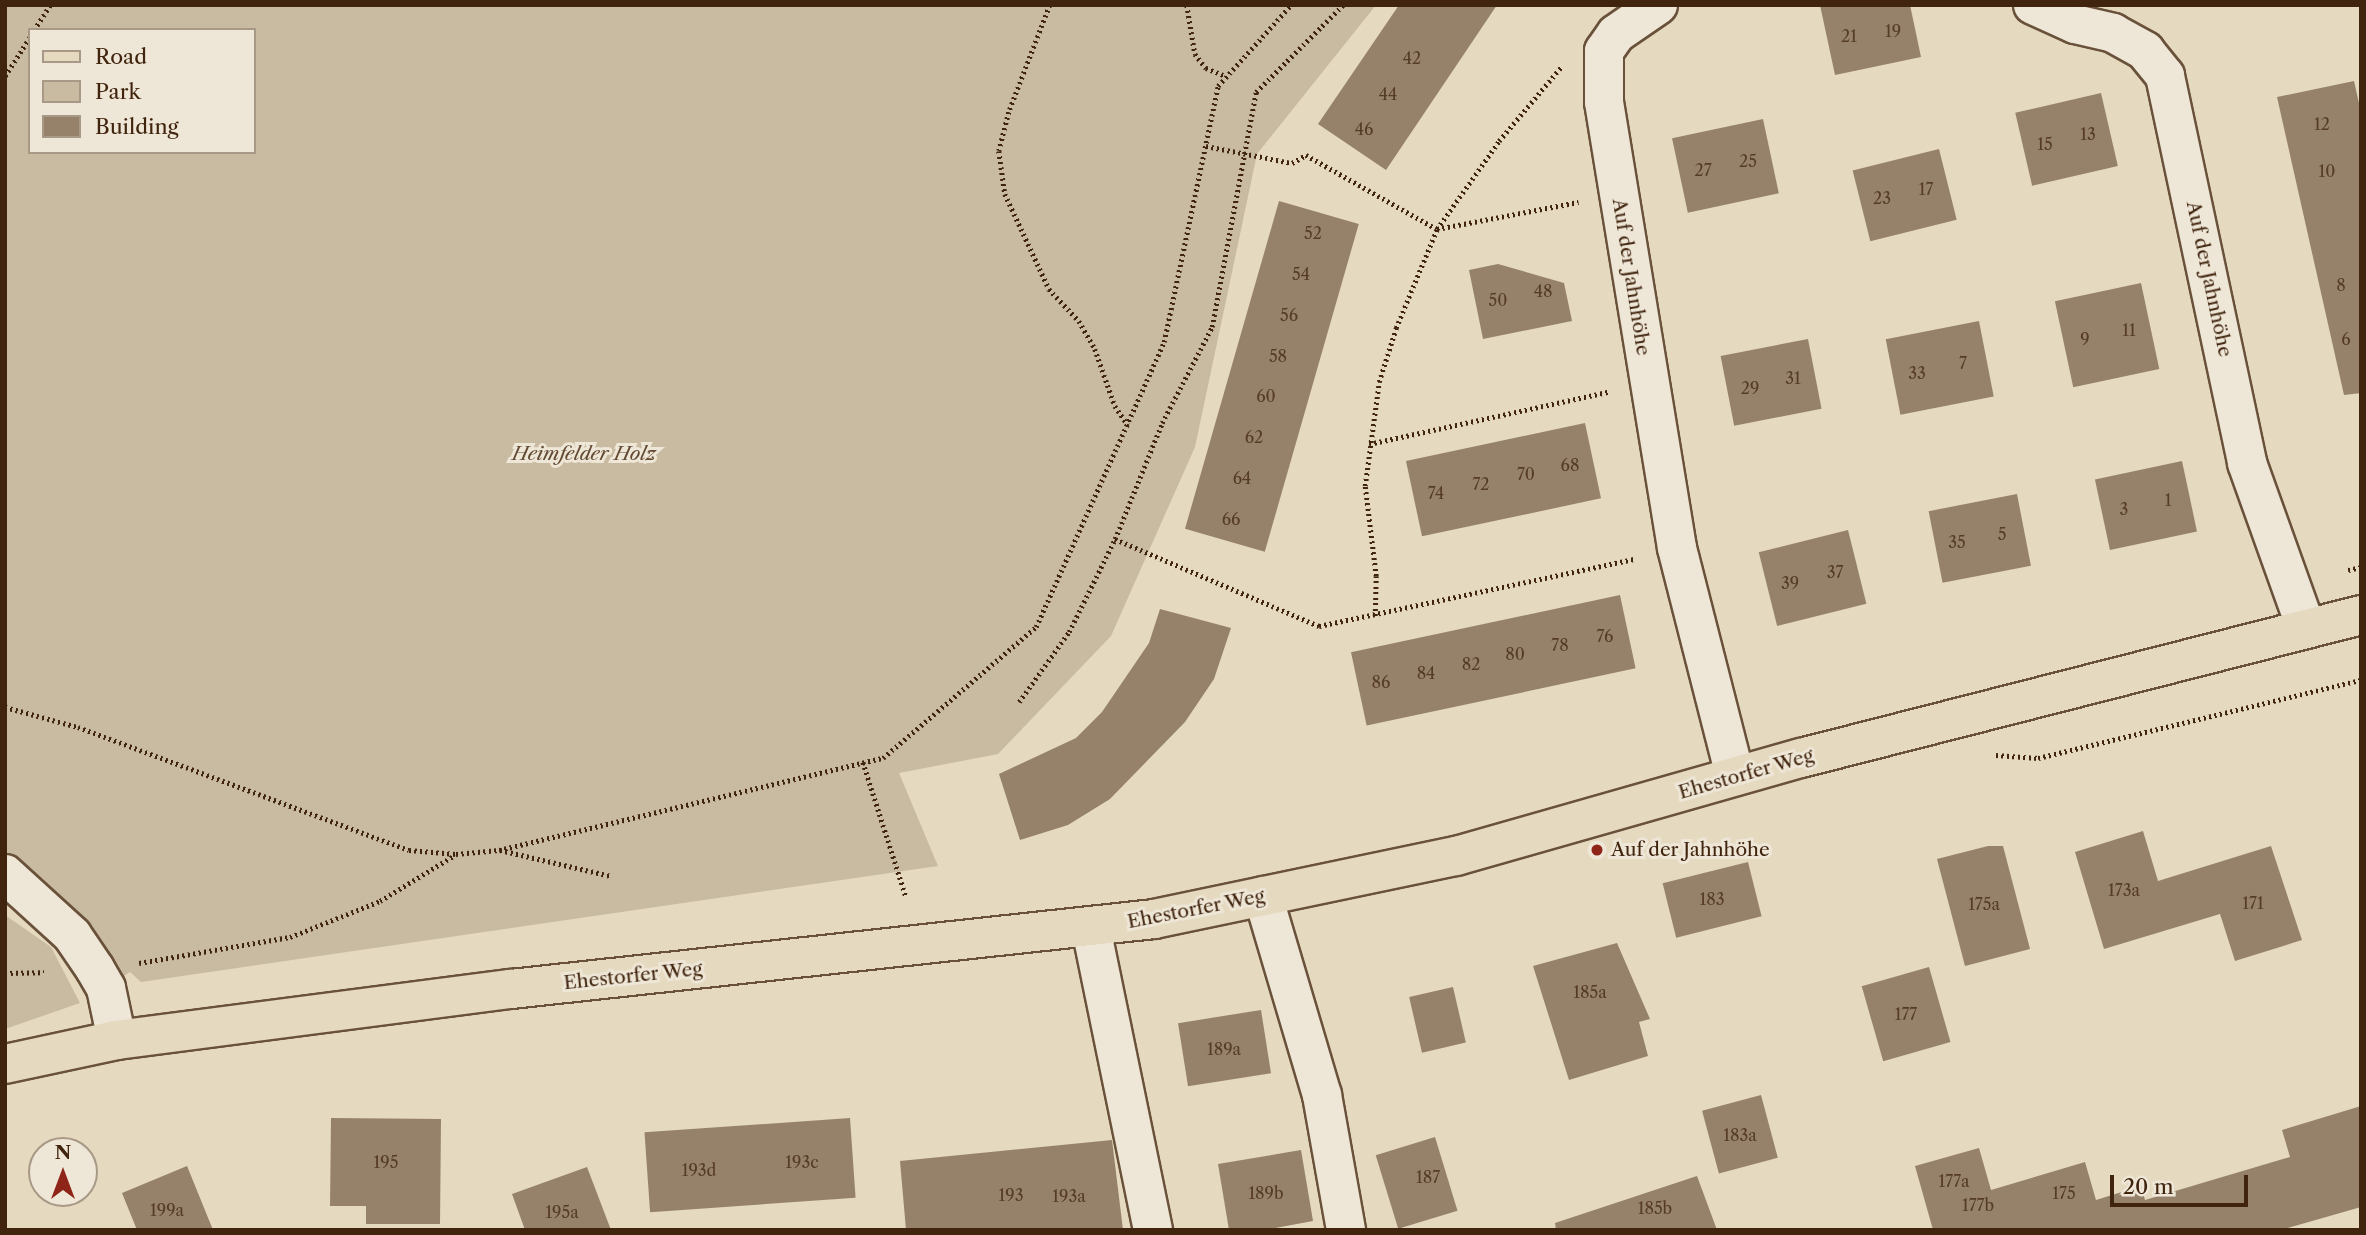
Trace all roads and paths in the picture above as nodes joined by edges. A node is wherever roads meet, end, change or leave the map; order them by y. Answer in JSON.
{"nodes":[{"id":1,"x":50,"y":5,"type":"edge"},
{"id":2,"x":1050,"y":5,"type":"edge"},
{"id":3,"x":1186,"y":5,"type":"edge"},
{"id":4,"x":1291,"y":5,"type":"edge"},
{"id":5,"x":1343,"y":5,"type":"edge"},
{"id":6,"x":1658,"y":5,"type":"edge"},
{"id":7,"x":2033,"y":5,"type":"edge"},
{"id":8,"x":35,"y":28,"type":"edge"},
{"id":9,"x":28,"y":40,"type":"edge"},
{"id":10,"x":1604,"y":51,"type":"junction"},
{"id":11,"x":5,"y":76,"type":"edge"},
{"id":12,"x":1226,"y":76,"type":"junction"},
{"id":13,"x":1206,"y":146,"type":"junction"},
{"id":14,"x":1244,"y":150,"type":"junction"},
{"id":15,"x":1618,"y":194,"type":"junction"},
{"id":16,"x":1437,"y":229,"type":"junction"},
{"id":17,"x":1603,"y":393,"type":"dead end"},
{"id":18,"x":1129,"y":426,"type":"junction"},
{"id":19,"x":1369,"y":444,"type":"junction"},
{"id":20,"x":1115,"y":539,"type":"junction"},
{"id":21,"x":1634,"y":559,"type":"dead end"},
{"id":22,"x":2361,"y":615,"type":"edge"},
{"id":23,"x":1375,"y":616,"type":"junction"},
{"id":24,"x":2306,"y":628,"type":"junction"},
{"id":25,"x":2361,"y":680,"type":"edge"},
{"id":26,"x":1019,"y":702,"type":"dead end"},
{"id":27,"x":5,"y":707,"type":"edge"},
{"id":28,"x":2038,"y":758,"type":"dead end"},
{"id":29,"x":863,"y":762,"type":"junction"},
{"id":30,"x":1735,"y":776,"type":"junction"},
{"id":31,"x":499,"y":850,"type":"junction"},
{"id":32,"x":456,"y":854,"type":"junction"},
{"id":33,"x":5,"y":874,"type":"edge"},
{"id":34,"x":611,"y":876,"type":"dead end"},
{"id":35,"x":1263,"y":896,"type":"junction"},
{"id":36,"x":906,"y":897,"type":"dead end"},
{"id":37,"x":1091,"y":928,"type":"junction"},
{"id":38,"x":95,"y":970,"type":"junction"},
{"id":39,"x":5,"y":973,"type":"edge"},
{"id":40,"x":117,"y":1040,"type":"junction"},
{"id":41,"x":5,"y":1064,"type":"edge"},
{"id":42,"x":1153,"y":1230,"type":"edge"},
{"id":43,"x":1346,"y":1230,"type":"edge"}],
"edges":[{"from":1,"to":8,"type":"path"},
{"from":2,"to":18,"type":"path"},
{"from":3,"to":12,"type":"path"},
{"from":4,"to":12,"type":"path"},
{"from":5,"to":14,"type":"path"},
{"from":6,"to":10,"type":"street"},
{"from":7,"to":24,"type":"street","name":"Auf der Jahnhöhe"},
{"from":9,"to":11,"type":"path"},
{"from":10,"to":15,"type":"street","name":"Auf der Jahnhöhe"},
{"from":10,"to":16,"type":"path"},
{"from":12,"to":13,"type":"path"},
{"from":13,"to":14,"type":"path"},
{"from":13,"to":18,"type":"path"},
{"from":14,"to":16,"type":"path"},
{"from":14,"to":20,"type":"path"},
{"from":15,"to":16,"type":"path"},
{"from":15,"to":30,"type":"street","name":"Auf der Jahnhöhe"},
{"from":16,"to":19,"type":"path"},
{"from":17,"to":19,"type":"path"},
{"from":18,"to":29,"type":"path"},
{"from":19,"to":23,"type":"path"},
{"from":20,"to":23,"type":"path"},
{"from":20,"to":26,"type":"path"},
{"from":21,"to":23,"type":"path"},
{"from":22,"to":24,"type":"main road","name":"Ehestorfer Weg"},
{"from":24,"to":30,"type":"main road","name":"Ehestorfer Weg"},
{"from":25,"to":28,"type":"path"},
{"from":27,"to":32,"type":"path"},
{"from":29,"to":31,"type":"path"},
{"from":29,"to":36,"type":"path"},
{"from":30,"to":35,"type":"main road","name":"Ehestorfer Weg"},
{"from":31,"to":32,"type":"path"},
{"from":31,"to":34,"type":"path"},
{"from":32,"to":38,"type":"path"},
{"from":33,"to":38,"type":"street"},
{"from":35,"to":37,"type":"main road","name":"Ehestorfer Weg"},
{"from":35,"to":43,"type":"street"},
{"from":37,"to":40,"type":"main road","name":"Ehestorfer Weg"},
{"from":37,"to":42,"type":"street"},
{"from":38,"to":39,"type":"path"},
{"from":38,"to":40,"type":"street"},
{"from":40,"to":41,"type":"main road","name":"Ehestorfer Weg"}]}
